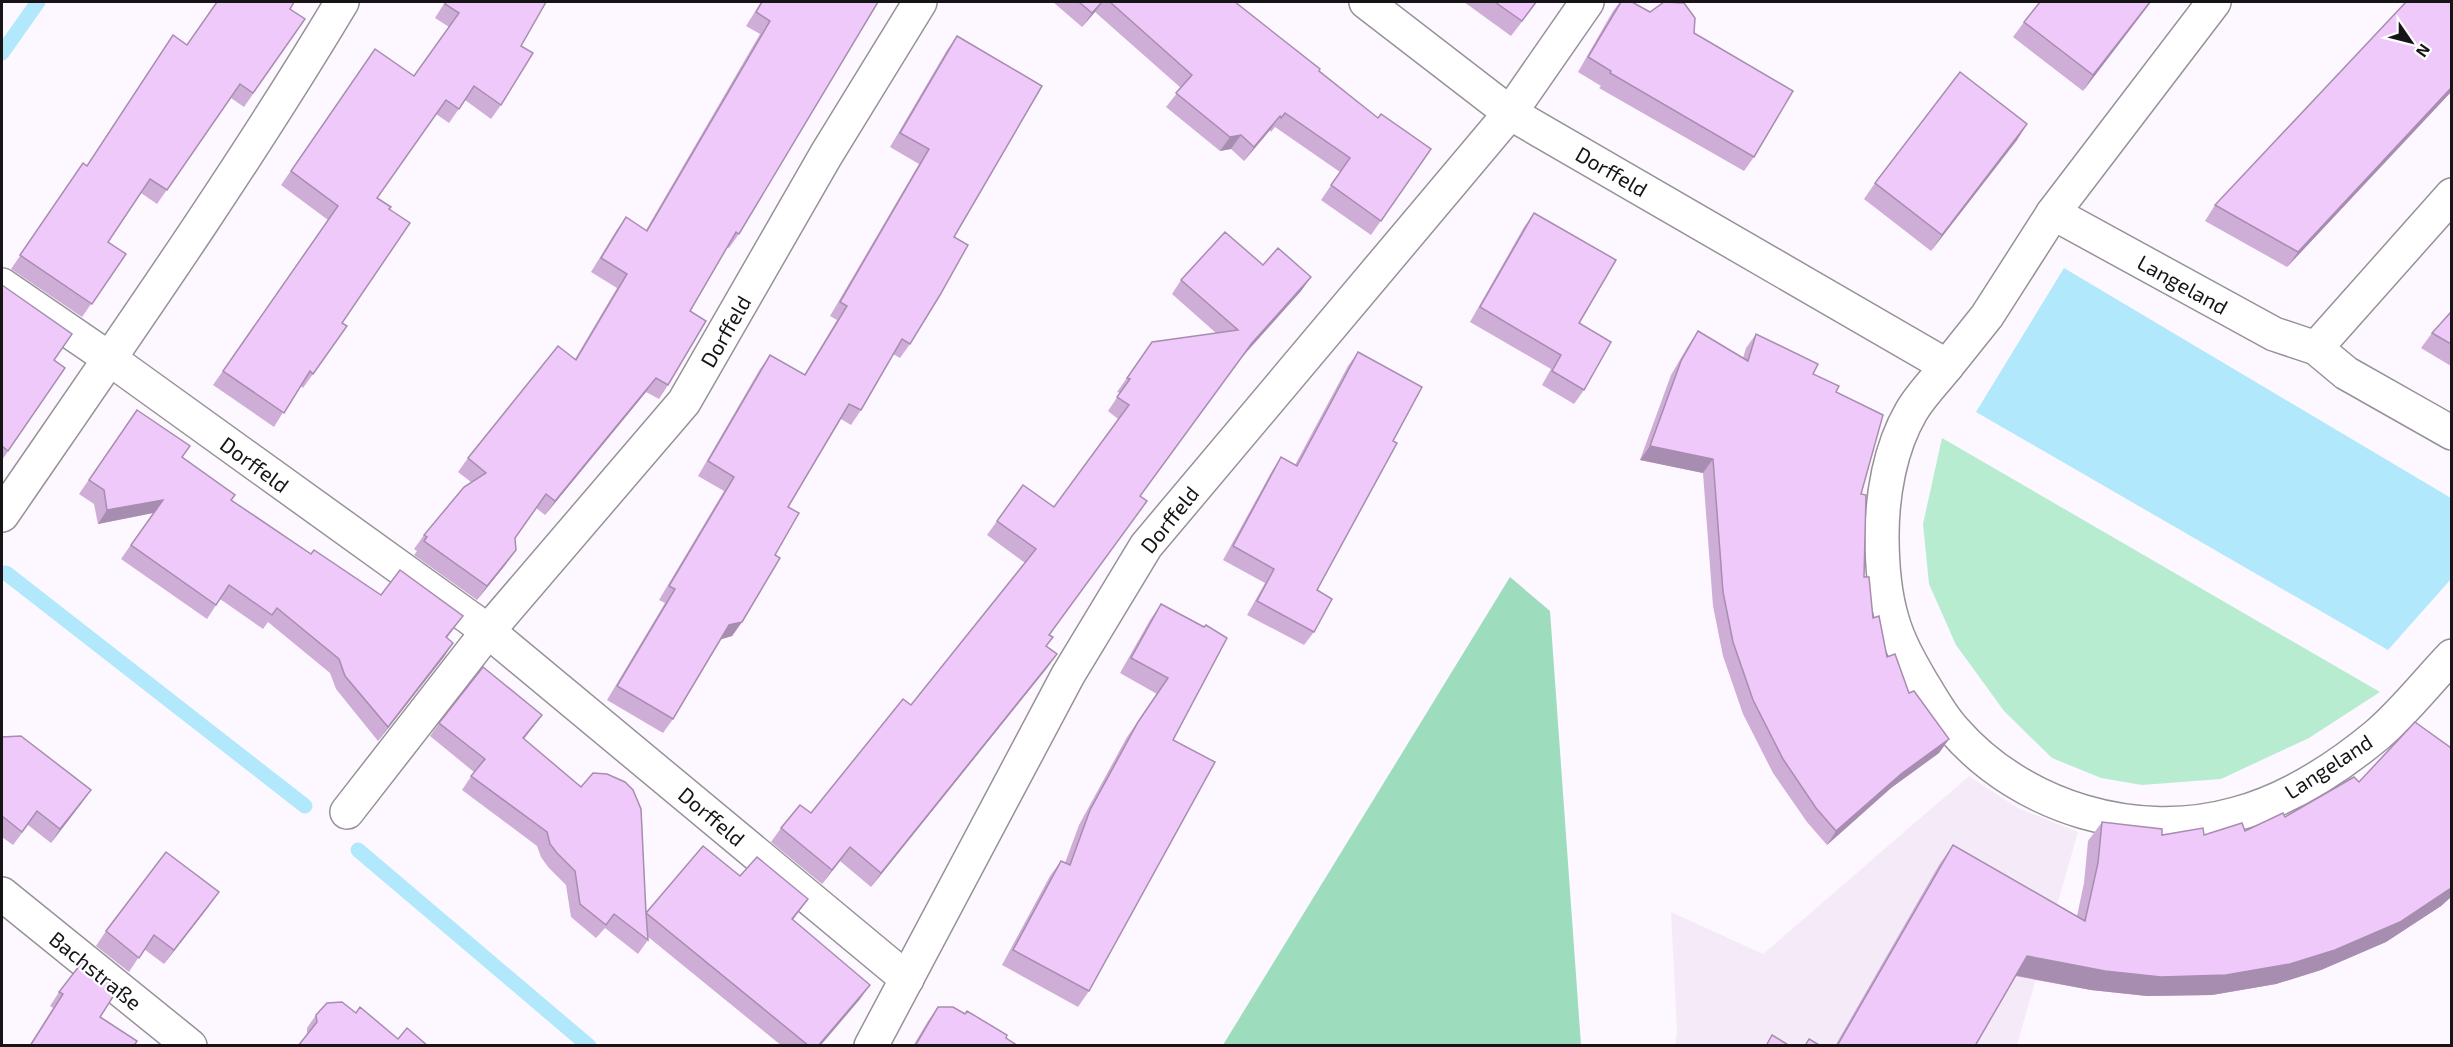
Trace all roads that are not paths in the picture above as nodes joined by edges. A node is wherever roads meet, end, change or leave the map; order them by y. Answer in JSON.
{"nodes":[{"id":1,"x":342,"y":2,"type":"edge"},
{"id":2,"x":920,"y":2,"type":"edge"},
{"id":3,"x":1366,"y":2,"type":"edge"},
{"id":4,"x":1587,"y":2,"type":"edge"},
{"id":5,"x":2214,"y":2,"type":"edge"},
{"id":6,"x":1510,"y":113,"type":"junction"},
{"id":7,"x":2451,"y":195,"type":"edge"},
{"id":8,"x":2053,"y":213,"type":"junction"},
{"id":9,"x":2,"y":285,"type":"edge"},
{"id":10,"x":2316,"y":348,"type":"junction"},
{"id":11,"x":110,"y":359,"type":"junction"},
{"id":12,"x":1947,"y":366,"type":"junction"},
{"id":13,"x":2451,"y":433,"type":"edge"},
{"id":14,"x":2,"y":515,"type":"edge"},
{"id":15,"x":488,"y":631,"type":"junction"},
{"id":16,"x":2451,"y":656,"type":"edge"},
{"id":17,"x":347,"y":812,"type":"dead end"},
{"id":18,"x":2,"y":894,"type":"edge"},
{"id":19,"x":908,"y":979,"type":"junction"},
{"id":20,"x":183,"y":1043,"type":"edge"},
{"id":21,"x":871,"y":1046,"type":"edge"}],
"edges":[{"from":1,"to":11,"type":"street"},
{"from":2,"to":15,"type":"street","name":"Dorffeld"},
{"from":3,"to":6,"type":"street","name":"Dorffeld"},
{"from":4,"to":6,"type":"street","name":"Dorffeld"},
{"from":5,"to":8,"type":"street","name":"Langeland"},
{"from":6,"to":12,"type":"street","name":"Dorffeld"},
{"from":6,"to":19,"type":"street","name":"Dorffeld"},
{"from":7,"to":10,"type":"street"},
{"from":8,"to":10,"type":"street","name":"Langeland"},
{"from":8,"to":12,"type":"street","name":"Langeland"},
{"from":9,"to":11,"type":"street","name":"Dorffeld"},
{"from":10,"to":13,"type":"street","name":"Langeland"},
{"from":11,"to":14,"type":"street"},
{"from":11,"to":15,"type":"street","name":"Dorffeld"},
{"from":12,"to":16,"type":"street","name":"Langeland"},
{"from":15,"to":17,"type":"street","name":"Dorffeld"},
{"from":15,"to":19,"type":"street","name":"Dorffeld"},
{"from":18,"to":20,"type":"street","name":"Bachstraße"},
{"from":19,"to":21,"type":"street","name":"Dorffeld"}]}
